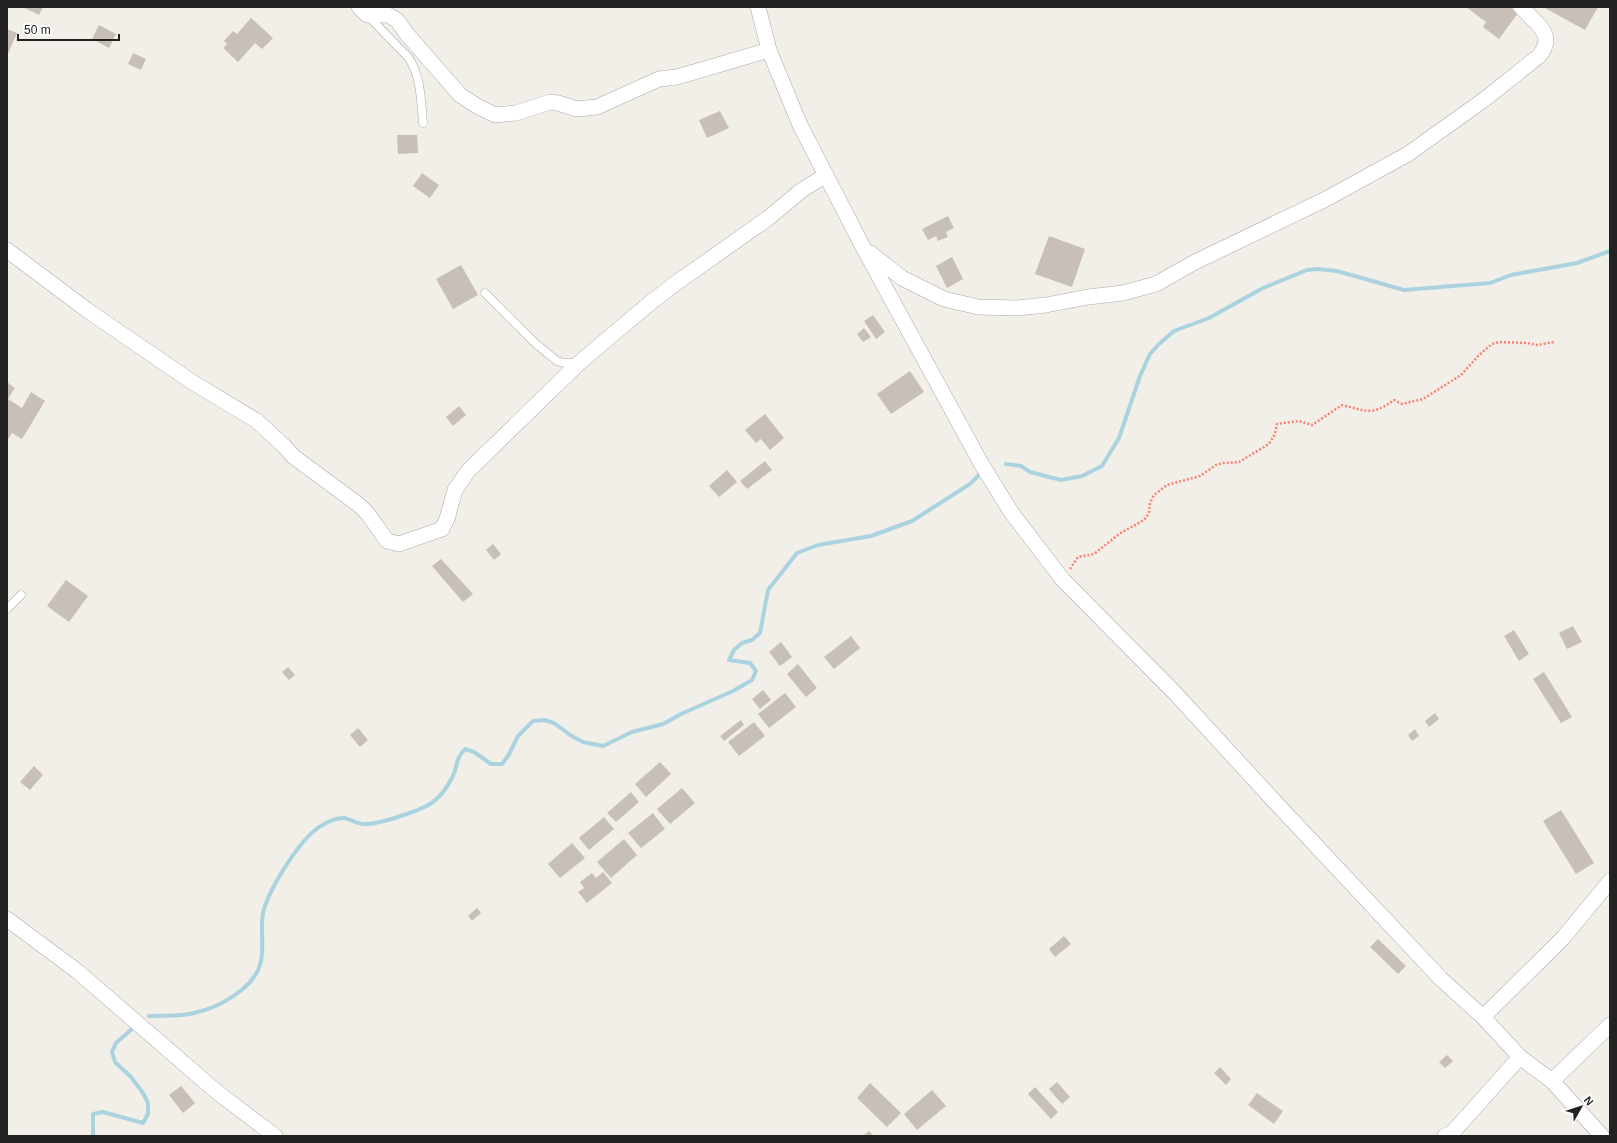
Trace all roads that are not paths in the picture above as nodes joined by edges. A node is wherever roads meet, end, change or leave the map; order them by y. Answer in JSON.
{"nodes":[{"id":1,"x":758,"y":7,"type":"edge"},
{"id":2,"x":1521,"y":7,"type":"edge"},
{"id":3,"x":363,"y":11,"type":"edge"},
{"id":4,"x":769,"y":50,"type":"junction"},
{"id":5,"x":423,"y":123,"type":"dead end"},
{"id":6,"x":826,"y":175,"type":"junction"},
{"id":7,"x":864,"y":249,"type":"junction"},
{"id":8,"x":7,"y":250,"type":"edge"},
{"id":9,"x":485,"y":293,"type":"dead end"},
{"id":10,"x":579,"y":363,"type":"junction"},
{"id":11,"x":20,"y":595,"type":"dead end"},
{"id":12,"x":7,"y":609,"type":"edge"},
{"id":13,"x":1610,"y":881,"type":"edge"},
{"id":14,"x":7,"y":919,"type":"edge"},
{"id":15,"x":1483,"y":1017,"type":"junction"},
{"id":16,"x":1610,"y":1025,"type":"edge"},
{"id":17,"x":1520,"y":1057,"type":"junction"},
{"id":18,"x":1552,"y":1081,"type":"junction"},
{"id":19,"x":275,"y":1136,"type":"edge"},
{"id":20,"x":1445,"y":1136,"type":"edge"},
{"id":21,"x":1602,"y":1136,"type":"edge"}],
"edges":[{"from":1,"to":4,"type":"street"},
{"from":2,"to":7,"type":"street"},
{"from":3,"to":4,"type":"street"},
{"from":3,"to":5,"type":"lane"},
{"from":4,"to":6,"type":"street"},
{"from":6,"to":7,"type":"street"},
{"from":6,"to":10,"type":"street"},
{"from":7,"to":15,"type":"street"},
{"from":8,"to":10,"type":"street"},
{"from":9,"to":10,"type":"lane"},
{"from":11,"to":12,"type":"lane"},
{"from":13,"to":15,"type":"street"},
{"from":14,"to":19,"type":"street"},
{"from":15,"to":17,"type":"street"},
{"from":16,"to":18,"type":"street"},
{"from":17,"to":18,"type":"street"},
{"from":17,"to":20,"type":"street"},
{"from":18,"to":21,"type":"street"}]}
